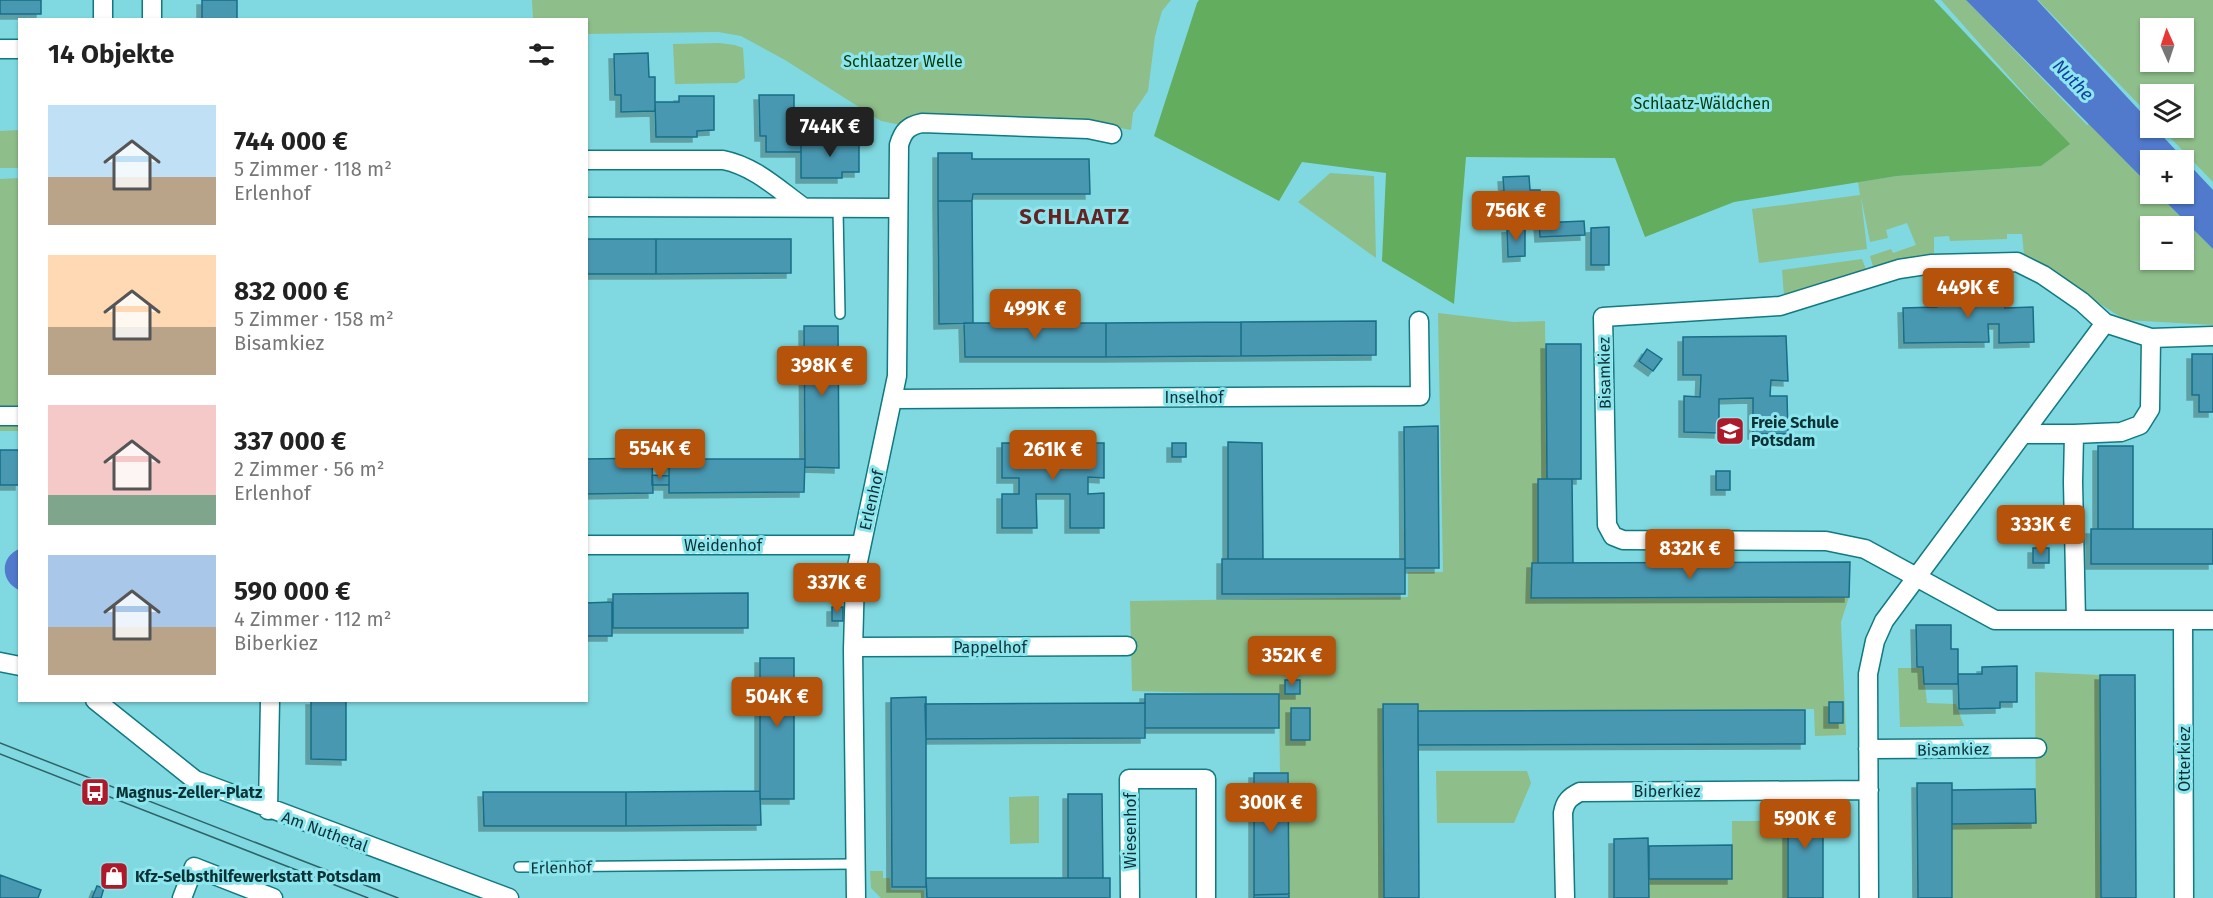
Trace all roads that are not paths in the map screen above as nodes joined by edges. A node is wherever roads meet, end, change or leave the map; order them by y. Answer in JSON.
{"nodes":[{"id":1,"x":103,"y":0,"type":"edge"},
{"id":2,"x":152,"y":0,"type":"edge"},
{"id":3,"x":103,"y":18,"type":"edge"},
{"id":4,"x":152,"y":18,"type":"edge"},
{"id":5,"x":0,"y":49,"type":"edge"},
{"id":6,"x":18,"y":49,"type":"edge"},
{"id":7,"x":1112,"y":134,"type":"dead end"},
{"id":8,"x":588,"y":160,"type":"edge"},
{"id":9,"x":588,"y":207,"type":"edge"},
{"id":10,"x":803,"y":207,"type":"junction"},
{"id":11,"x":898,"y":208,"type":"junction"},
{"id":12,"x":838,"y":209,"type":"junction"},
{"id":13,"x":840,"y":314,"type":"dead end"},
{"id":14,"x":1419,"y":321,"type":"dead end"},
{"id":15,"x":2105,"y":322,"type":"junction"},
{"id":16,"x":2213,"y":336,"type":"edge"},
{"id":17,"x":2151,"y":338,"type":"junction"},
{"id":18,"x":893,"y":399,"type":"junction"},
{"id":19,"x":0,"y":416,"type":"edge"},
{"id":20,"x":18,"y":416,"type":"edge"},
{"id":21,"x":2024,"y":434,"type":"junction"},
{"id":22,"x":2074,"y":434,"type":"junction"},
{"id":23,"x":588,"y":545,"type":"edge"},
{"id":24,"x":861,"y":545,"type":"junction"},
{"id":25,"x":1916,"y":578,"type":"junction"},
{"id":26,"x":2076,"y":620,"type":"junction"},
{"id":27,"x":2183,"y":620,"type":"junction"},
{"id":28,"x":2213,"y":620,"type":"edge"},
{"id":29,"x":1126,"y":646,"type":"dead end"},
{"id":30,"x":853,"y":647,"type":"junction"},
{"id":31,"x":0,"y":662,"type":"edge"},
{"id":32,"x":18,"y":666,"type":"edge"},
{"id":33,"x":98,"y":702,"type":"edge"},
{"id":34,"x":270,"y":702,"type":"edge"},
{"id":35,"x":2037,"y":748,"type":"dead end"},
{"id":36,"x":1868,"y":749,"type":"junction"},
{"id":37,"x":1869,"y":790,"type":"junction"},
{"id":38,"x":268,"y":810,"type":"junction"},
{"id":39,"x":855,"y":864,"type":"junction"},
{"id":40,"x":519,"y":867,"type":"dead end"},
{"id":41,"x":182,"y":898,"type":"edge"},
{"id":42,"x":273,"y":898,"type":"edge"},
{"id":43,"x":509,"y":898,"type":"edge"},
{"id":44,"x":856,"y":898,"type":"edge"},
{"id":45,"x":1130,"y":898,"type":"edge"},
{"id":46,"x":1206,"y":898,"type":"edge"},
{"id":47,"x":1564,"y":898,"type":"edge"},
{"id":48,"x":1869,"y":898,"type":"edge"},
{"id":49,"x":2184,"y":898,"type":"edge"}],
"edges":[{"from":1,"to":3,"type":"street"},
{"from":2,"to":4,"type":"street"},
{"from":5,"to":6,"type":"street"},
{"from":7,"to":11,"type":"street","name":"Erlenhof"},
{"from":8,"to":10,"type":"street"},
{"from":9,"to":10,"type":"street"},
{"from":10,"to":12,"type":"street"},
{"from":11,"to":12,"type":"street"},
{"from":11,"to":18,"type":"street","name":"Erlenhof"},
{"from":12,"to":13,"type":"lane"},
{"from":14,"to":18,"type":"street","name":"Inselhof"},
{"from":15,"to":17,"type":"street","name":"Bisamkiez"},
{"from":15,"to":21,"type":"street"},
{"from":15,"to":25,"type":"street","name":"Bisamkiez"},
{"from":16,"to":17,"type":"street","name":"Bisamkiez"},
{"from":17,"to":22,"type":"street"},
{"from":18,"to":24,"type":"street","name":"Erlenhof"},
{"from":19,"to":20,"type":"street"},
{"from":21,"to":22,"type":"street"},
{"from":21,"to":25,"type":"street"},
{"from":22,"to":26,"type":"street"},
{"from":23,"to":24,"type":"street","name":"Weidenhof"},
{"from":24,"to":30,"type":"street","name":"Erlenhof"},
{"from":25,"to":26,"type":"street"},
{"from":25,"to":36,"type":"street"},
{"from":26,"to":27,"type":"street"},
{"from":27,"to":28,"type":"street"},
{"from":27,"to":49,"type":"street","name":"Otterkiez"},
{"from":29,"to":30,"type":"street","name":"Pappelhof"},
{"from":30,"to":39,"type":"street","name":"Erlenhof"},
{"from":31,"to":32,"type":"street"},
{"from":33,"to":38,"type":"street","name":"Am Nuthetal"},
{"from":34,"to":38,"type":"street"},
{"from":35,"to":36,"type":"street","name":"Bisamkiez"},
{"from":36,"to":37,"type":"street"},
{"from":37,"to":47,"type":"street","name":"Biberkiez"},
{"from":37,"to":48,"type":"street"},
{"from":38,"to":43,"type":"street","name":"Am Nuthetal"},
{"from":39,"to":40,"type":"lane","name":"Erlenhof"},
{"from":39,"to":44,"type":"street","name":"Erlenhof"},
{"from":41,"to":42,"type":"street"},
{"from":45,"to":46,"type":"street","name":"Wiesenhof"}]}
